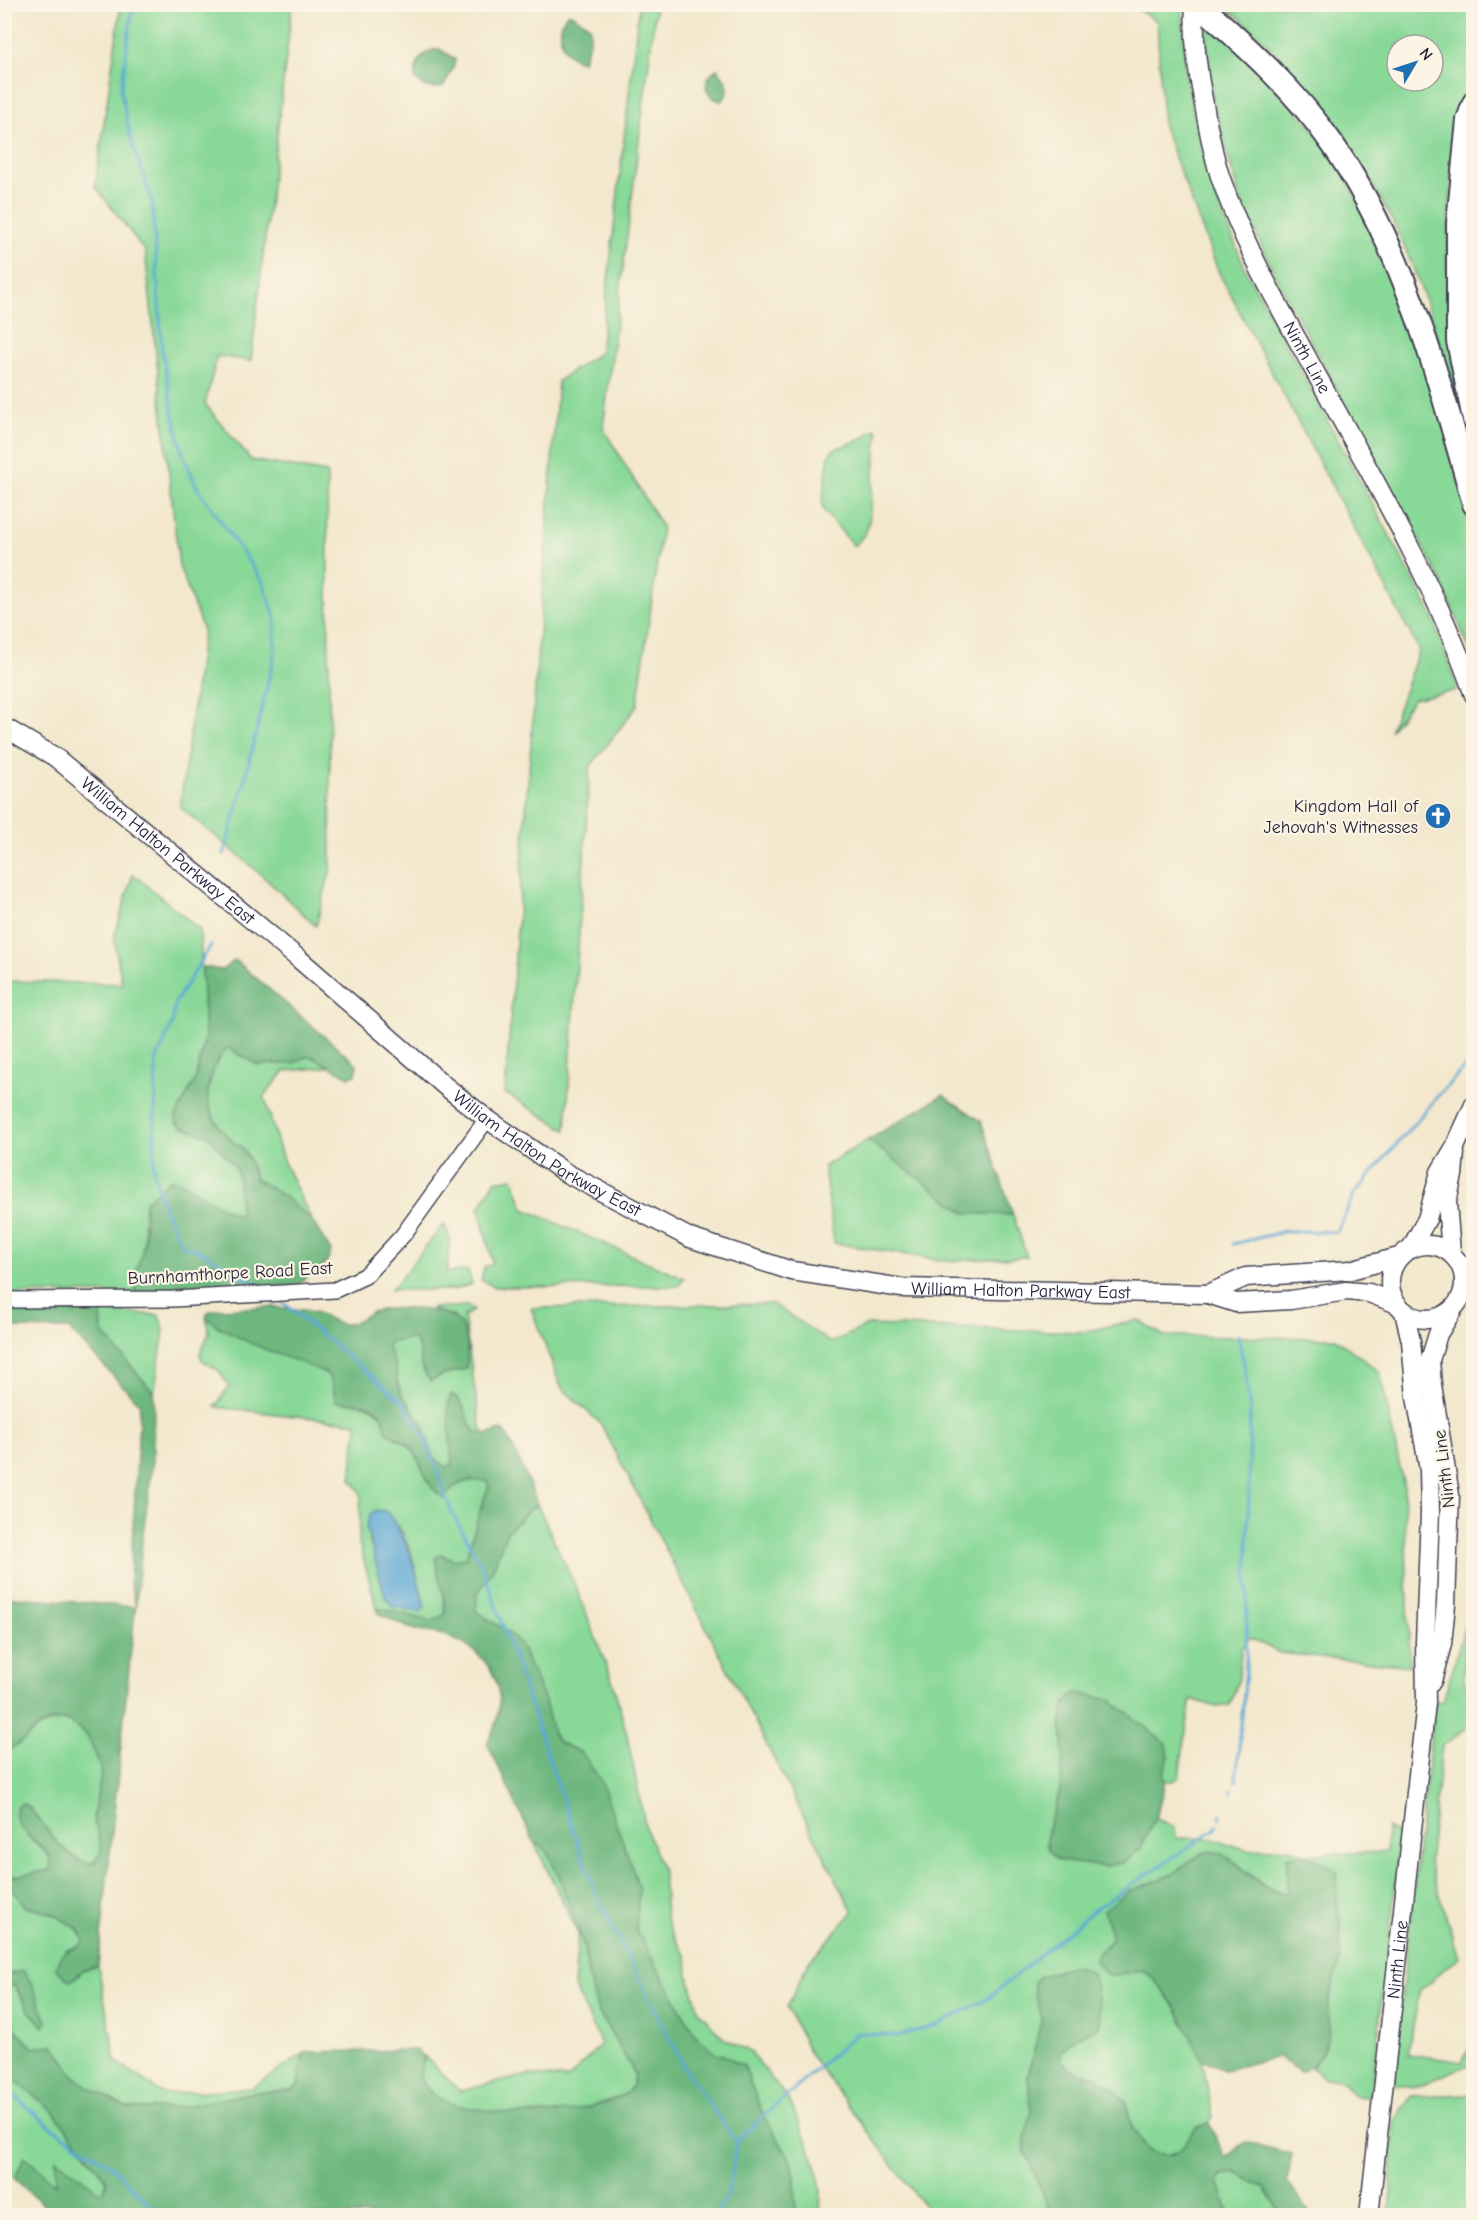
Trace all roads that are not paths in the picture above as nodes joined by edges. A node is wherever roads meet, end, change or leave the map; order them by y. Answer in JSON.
{"nodes":[{"id":1,"x":1197,"y":4,"type":"edge"},
{"id":2,"x":1471,"y":111,"type":"edge"},
{"id":3,"x":1473,"y":419,"type":"edge"},
{"id":4,"x":1473,"y":504,"type":"edge"},
{"id":5,"x":1473,"y":695,"type":"edge"},
{"id":6,"x":4,"y":727,"type":"edge"},
{"id":7,"x":1473,"y":1105,"type":"edge"},
{"id":8,"x":487,"y":1119,"type":"junction"},
{"id":9,"x":1455,"y":1147,"type":"junction"},
{"id":10,"x":1405,"y":1253,"type":"junction"},
{"id":11,"x":1461,"y":1262,"type":"edge"},
{"id":12,"x":1208,"y":1294,"type":"junction"},
{"id":13,"x":4,"y":1300,"type":"edge"},
{"id":14,"x":1462,"y":1304,"type":"edge"},
{"id":15,"x":1400,"y":1308,"type":"junction"},
{"id":16,"x":1426,"y":1704,"type":"junction"},
{"id":17,"x":1369,"y":2216,"type":"edge"}],
"edges":[{"from":1,"to":4,"type":"highway"},
{"from":1,"to":5,"type":"main road","name":"Ninth Line"},
{"from":2,"to":3,"type":"highway"},
{"from":6,"to":8,"type":"main road","name":"William Halton Parkway East"},
{"from":7,"to":9,"type":"main road"},
{"from":8,"to":12,"type":"main road","name":"William Halton Parkway East"},
{"from":8,"to":13,"type":"street","name":"Burnhamthorpe Road East"},
{"from":9,"to":10,"type":"main road"},
{"from":9,"to":11,"type":"main road"},
{"from":10,"to":11,"type":"main road"},
{"from":10,"to":12,"type":"main road","name":"William Halton Parkway East"},
{"from":10,"to":15,"type":"main road"},
{"from":11,"to":14,"type":"main road"},
{"from":12,"to":15,"type":"main road","name":"William Halton Parkway East"},
{"from":14,"to":15,"type":"main road"},
{"from":14,"to":16,"type":"main road","name":"Ninth Line"},
{"from":15,"to":16,"type":"main road","name":"Ninth Line"},
{"from":16,"to":17,"type":"main road","name":"Ninth Line"}]}
